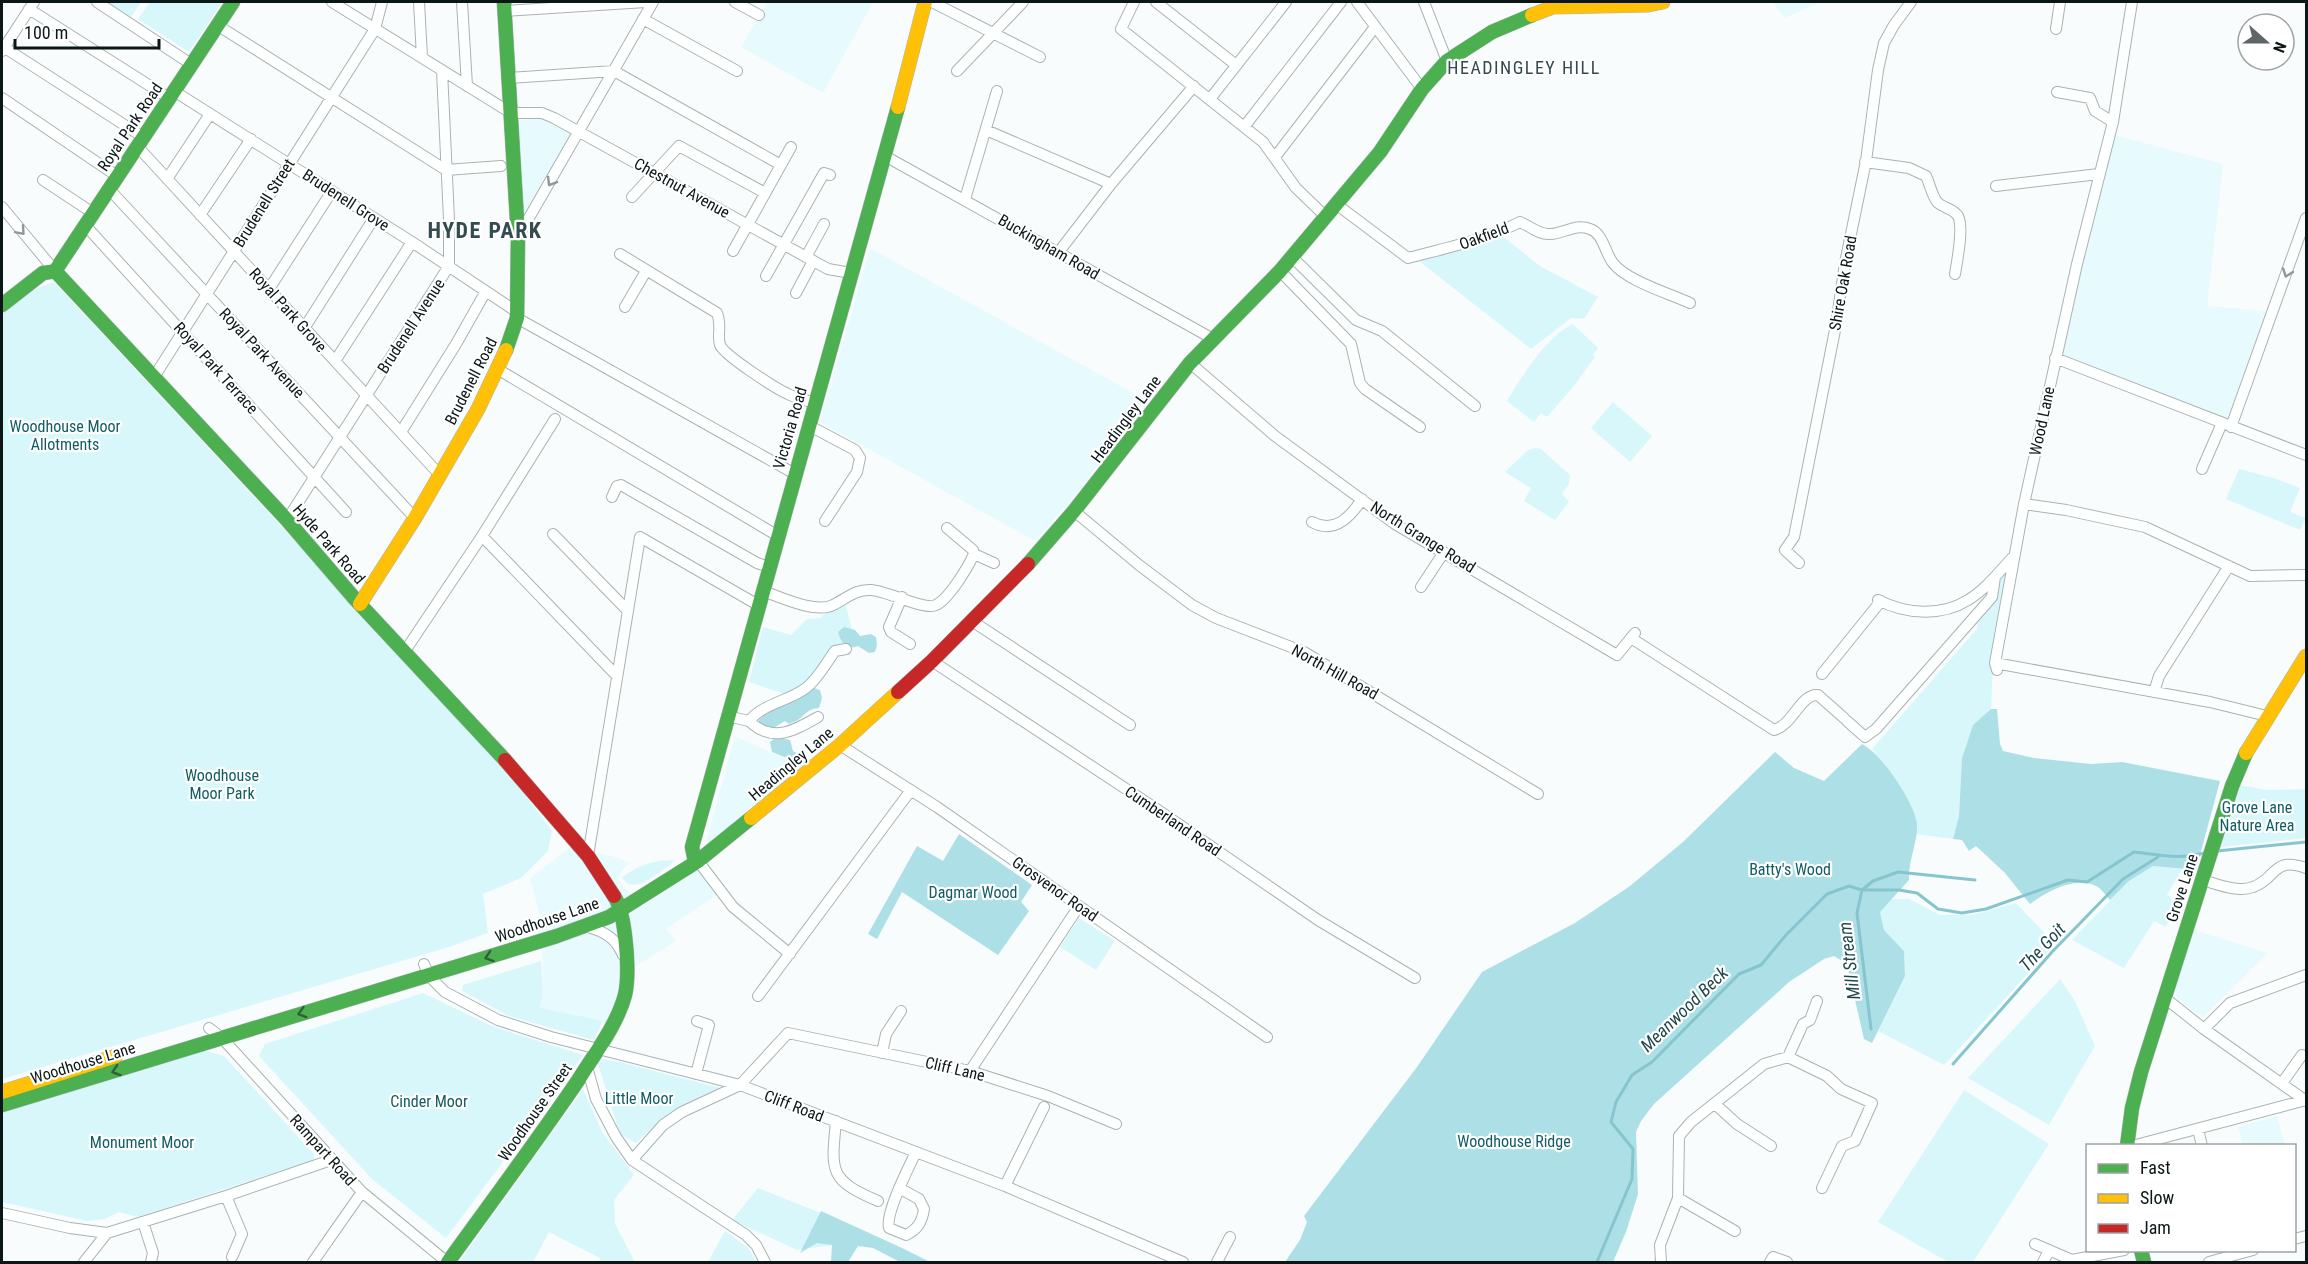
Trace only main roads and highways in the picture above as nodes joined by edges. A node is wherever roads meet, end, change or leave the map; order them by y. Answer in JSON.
{"nodes":[{"id":1,"x":233,"y":2,"type":"edge"},
{"id":2,"x":925,"y":2,"type":"edge"},
{"id":3,"x":1663,"y":2,"type":"edge"},
{"id":4,"x":1553,"y":4,"type":"edge"},
{"id":5,"x":505,"y":6,"type":"edge"},
{"id":6,"x":55,"y":271,"type":"junction"},
{"id":7,"x":2,"y":305,"type":"edge"},
{"id":8,"x":360,"y":604,"type":"junction"},
{"id":9,"x":2307,"y":656,"type":"edge"},
{"id":10,"x":698,"y":861,"type":"junction"},
{"id":11,"x":620,"y":909,"type":"junction"},
{"id":12,"x":426,"y":970,"type":"junction"},
{"id":13,"x":2,"y":1092,"type":"edge"},
{"id":14,"x":2,"y":1105,"type":"edge"},
{"id":15,"x":2127,"y":1144,"type":"edge"},
{"id":16,"x":448,"y":1263,"type":"edge"}],
"edges":[{"from":1,"to":6,"type":"main road","name":"Royal Park Road"},
{"from":2,"to":10,"type":"main road","name":"Victoria Road"},
{"from":3,"to":4,"type":"main road","name":"Headingley Lane"},
{"from":4,"to":10,"type":"main road","name":"Headingley Lane"},
{"from":5,"to":8,"type":"main road","name":"Brudenell Road"},
{"from":6,"to":7,"type":"main road"},
{"from":6,"to":8,"type":"main road","name":"Hyde Park Road"},
{"from":8,"to":11,"type":"main road","name":"Hyde Park Road"},
{"from":9,"to":15,"type":"main road","name":"Grove Lane"},
{"from":10,"to":11,"type":"main road","name":"Headingley Lane"},
{"from":11,"to":12,"type":"main road","name":"Woodhouse Lane"},
{"from":11,"to":12,"type":"main road","name":"Woodhouse Lane","one_way":true},
{"from":11,"to":16,"type":"main road","name":"Woodhouse Street"},
{"from":12,"to":13,"type":"main road","name":"Woodhouse Lane"},
{"from":12,"to":14,"type":"main road","name":"Woodhouse Lane","one_way":true}]}
